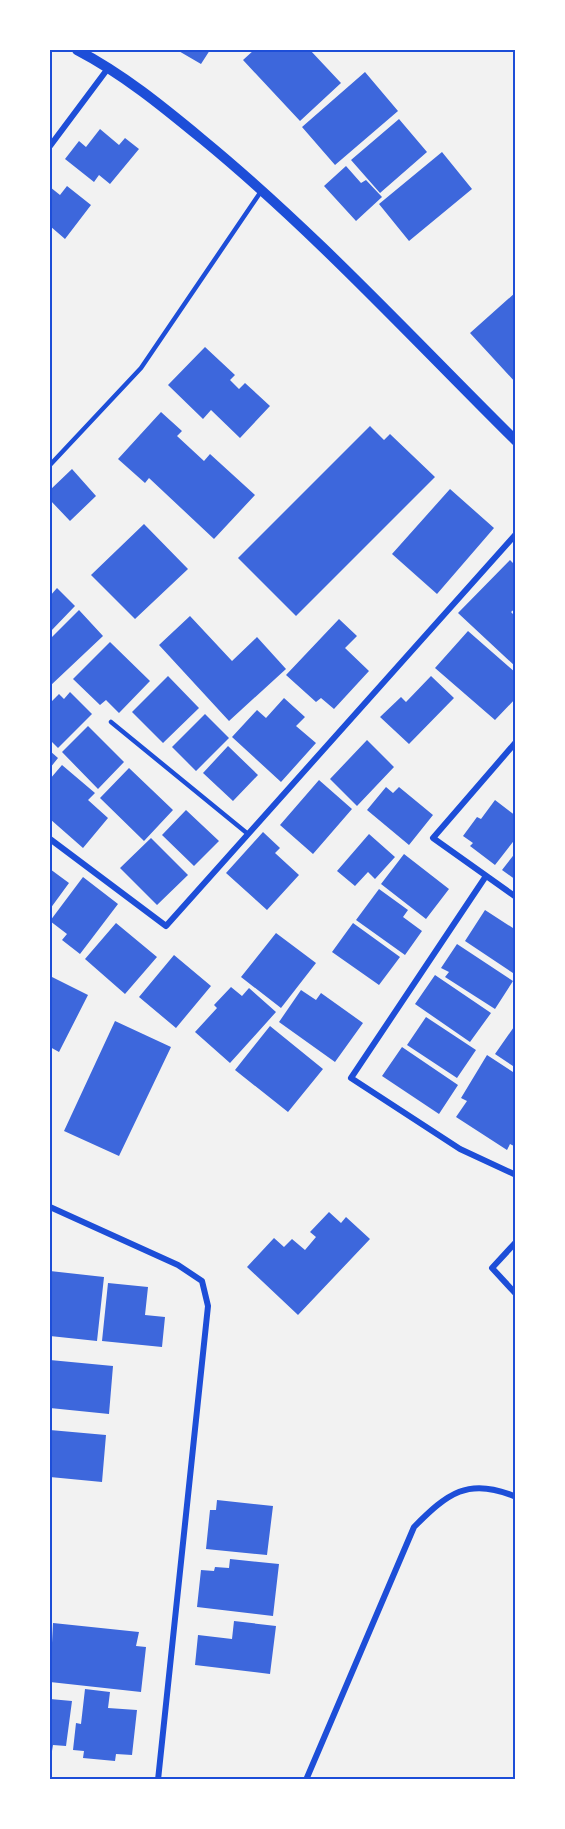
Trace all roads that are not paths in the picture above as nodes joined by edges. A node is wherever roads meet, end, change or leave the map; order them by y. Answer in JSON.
{"nodes":[{"id":1,"x":77,"y":50,"type":"edge"},
{"id":2,"x":109,"y":67,"type":"junction"},
{"id":3,"x":50,"y":146,"type":"edge"},
{"id":4,"x":263,"y":189,"type":"junction"},
{"id":5,"x":516,"y":441,"type":"edge"},
{"id":6,"x":50,"y":465,"type":"edge"},
{"id":7,"x":516,"y":534,"type":"edge"},
{"id":8,"x":111,"y":722,"type":"dead end"},
{"id":9,"x":516,"y":742,"type":"edge"},
{"id":10,"x":248,"y":834,"type":"junction"},
{"id":11,"x":50,"y":839,"type":"edge"},
{"id":12,"x":486,"y":876,"type":"junction"},
{"id":13,"x":516,"y":897,"type":"edge"},
{"id":14,"x":516,"y":1175,"type":"edge"},
{"id":15,"x":50,"y":1207,"type":"edge"},
{"id":16,"x":516,"y":1242,"type":"edge"},
{"id":17,"x":516,"y":1293,"type":"edge"},
{"id":18,"x":516,"y":1497,"type":"edge"},
{"id":19,"x":158,"y":1779,"type":"edge"},
{"id":20,"x":306,"y":1779,"type":"edge"}],
"edges":[{"from":1,"to":2,"type":"street"},
{"from":2,"to":3,"type":"street"},
{"from":2,"to":4,"type":"street"},
{"from":4,"to":5,"type":"street"},
{"from":4,"to":6,"type":"lane"},
{"from":7,"to":10,"type":"street"},
{"from":8,"to":10,"type":"lane"},
{"from":9,"to":12,"type":"street"},
{"from":10,"to":11,"type":"street"},
{"from":12,"to":13,"type":"street"},
{"from":12,"to":14,"type":"street"},
{"from":15,"to":19,"type":"street"},
{"from":16,"to":17,"type":"street"},
{"from":18,"to":20,"type":"street"}]}
